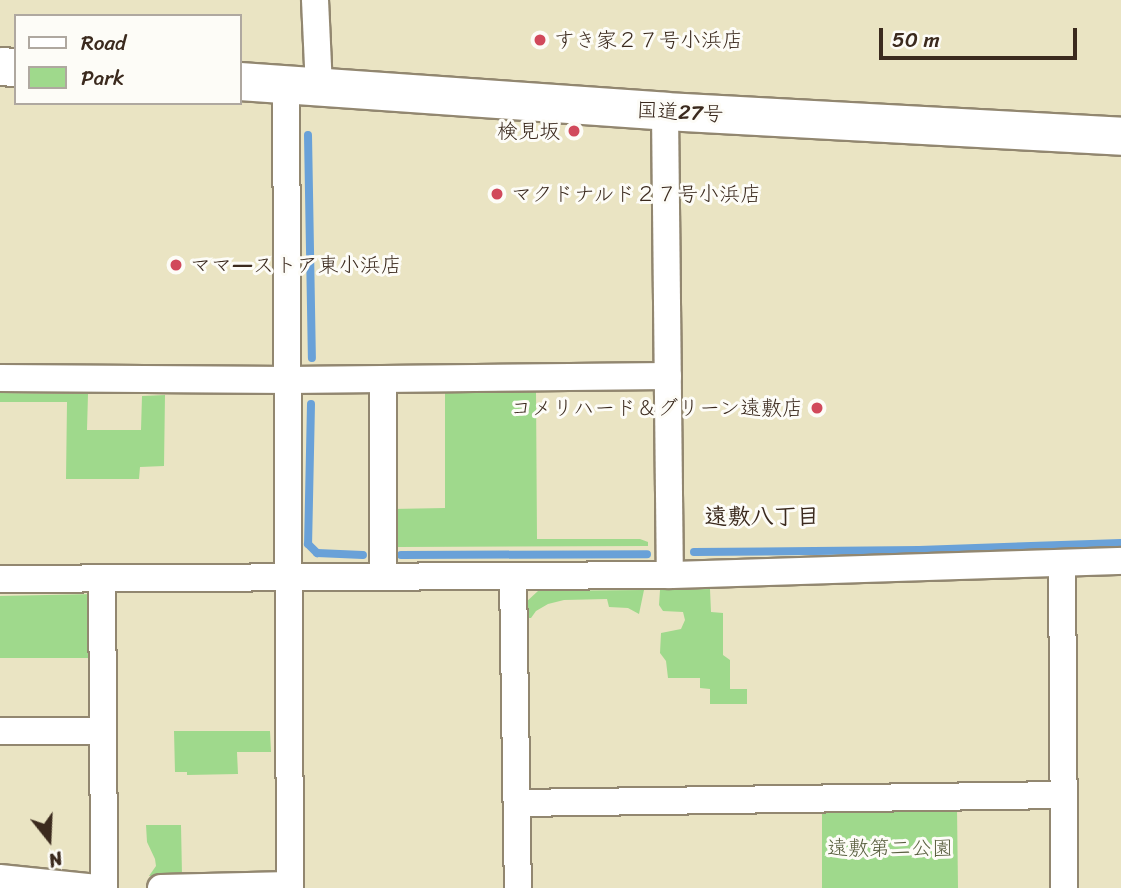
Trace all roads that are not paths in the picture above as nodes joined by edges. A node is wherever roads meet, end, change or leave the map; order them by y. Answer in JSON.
{"nodes":[{"id":1,"x":315,"y":0,"type":"edge"},
{"id":2,"x":242,"y":81,"type":"edge"},
{"id":3,"x":303,"y":85,"type":"junction"},
{"id":4,"x":665,"y":111,"type":"junction"},
{"id":5,"x":1121,"y":136,"type":"edge"},
{"id":6,"x":668,"y":376,"type":"junction"},
{"id":7,"x":0,"y":378,"type":"edge"},
{"id":8,"x":383,"y":379,"type":"junction"},
{"id":9,"x":289,"y":380,"type":"junction"},
{"id":10,"x":1121,"y":561,"type":"edge"},
{"id":11,"x":1062,"y":563,"type":"junction"},
{"id":12,"x":670,"y":575,"type":"junction"},
{"id":13,"x":383,"y":577,"type":"junction"},
{"id":14,"x":513,"y":577,"type":"junction"},
{"id":15,"x":102,"y":578,"type":"junction"},
{"id":16,"x":287,"y":578,"type":"junction"},
{"id":17,"x":0,"y":579,"type":"edge"},
{"id":18,"x":0,"y":731,"type":"edge"},
{"id":19,"x":102,"y":731,"type":"junction"},
{"id":20,"x":1063,"y":795,"type":"junction"},
{"id":21,"x":517,"y":803,"type":"junction"},
{"id":22,"x":0,"y":877,"type":"edge"},
{"id":23,"x":290,"y":886,"type":"edge"},
{"id":24,"x":102,"y":888,"type":"edge"},
{"id":25,"x":161,"y":888,"type":"edge"},
{"id":26,"x":518,"y":888,"type":"edge"},
{"id":27,"x":1064,"y":888,"type":"edge"}],
"edges":[{"from":1,"to":3,"type":"street"},
{"from":2,"to":3,"type":"highway","name":"国道27号"},
{"from":3,"to":4,"type":"highway","name":"国道27号"},
{"from":3,"to":9,"type":"street"},
{"from":4,"to":5,"type":"highway","name":"国道27号"},
{"from":4,"to":6,"type":"street"},
{"from":6,"to":8,"type":"street"},
{"from":6,"to":12,"type":"street"},
{"from":7,"to":9,"type":"street"},
{"from":8,"to":9,"type":"street"},
{"from":8,"to":13,"type":"street"},
{"from":9,"to":16,"type":"street"},
{"from":10,"to":11,"type":"street"},
{"from":11,"to":12,"type":"street"},
{"from":11,"to":20,"type":"street"},
{"from":12,"to":14,"type":"street"},
{"from":13,"to":14,"type":"street"},
{"from":13,"to":16,"type":"street"},
{"from":14,"to":21,"type":"street"},
{"from":15,"to":16,"type":"street"},
{"from":15,"to":17,"type":"street"},
{"from":15,"to":19,"type":"street"},
{"from":16,"to":23,"type":"street"},
{"from":18,"to":19,"type":"street"},
{"from":19,"to":24,"type":"street"},
{"from":20,"to":21,"type":"street"},
{"from":20,"to":27,"type":"street"},
{"from":21,"to":26,"type":"street"},
{"from":22,"to":24,"type":"street"},
{"from":23,"to":25,"type":"street"}]}
